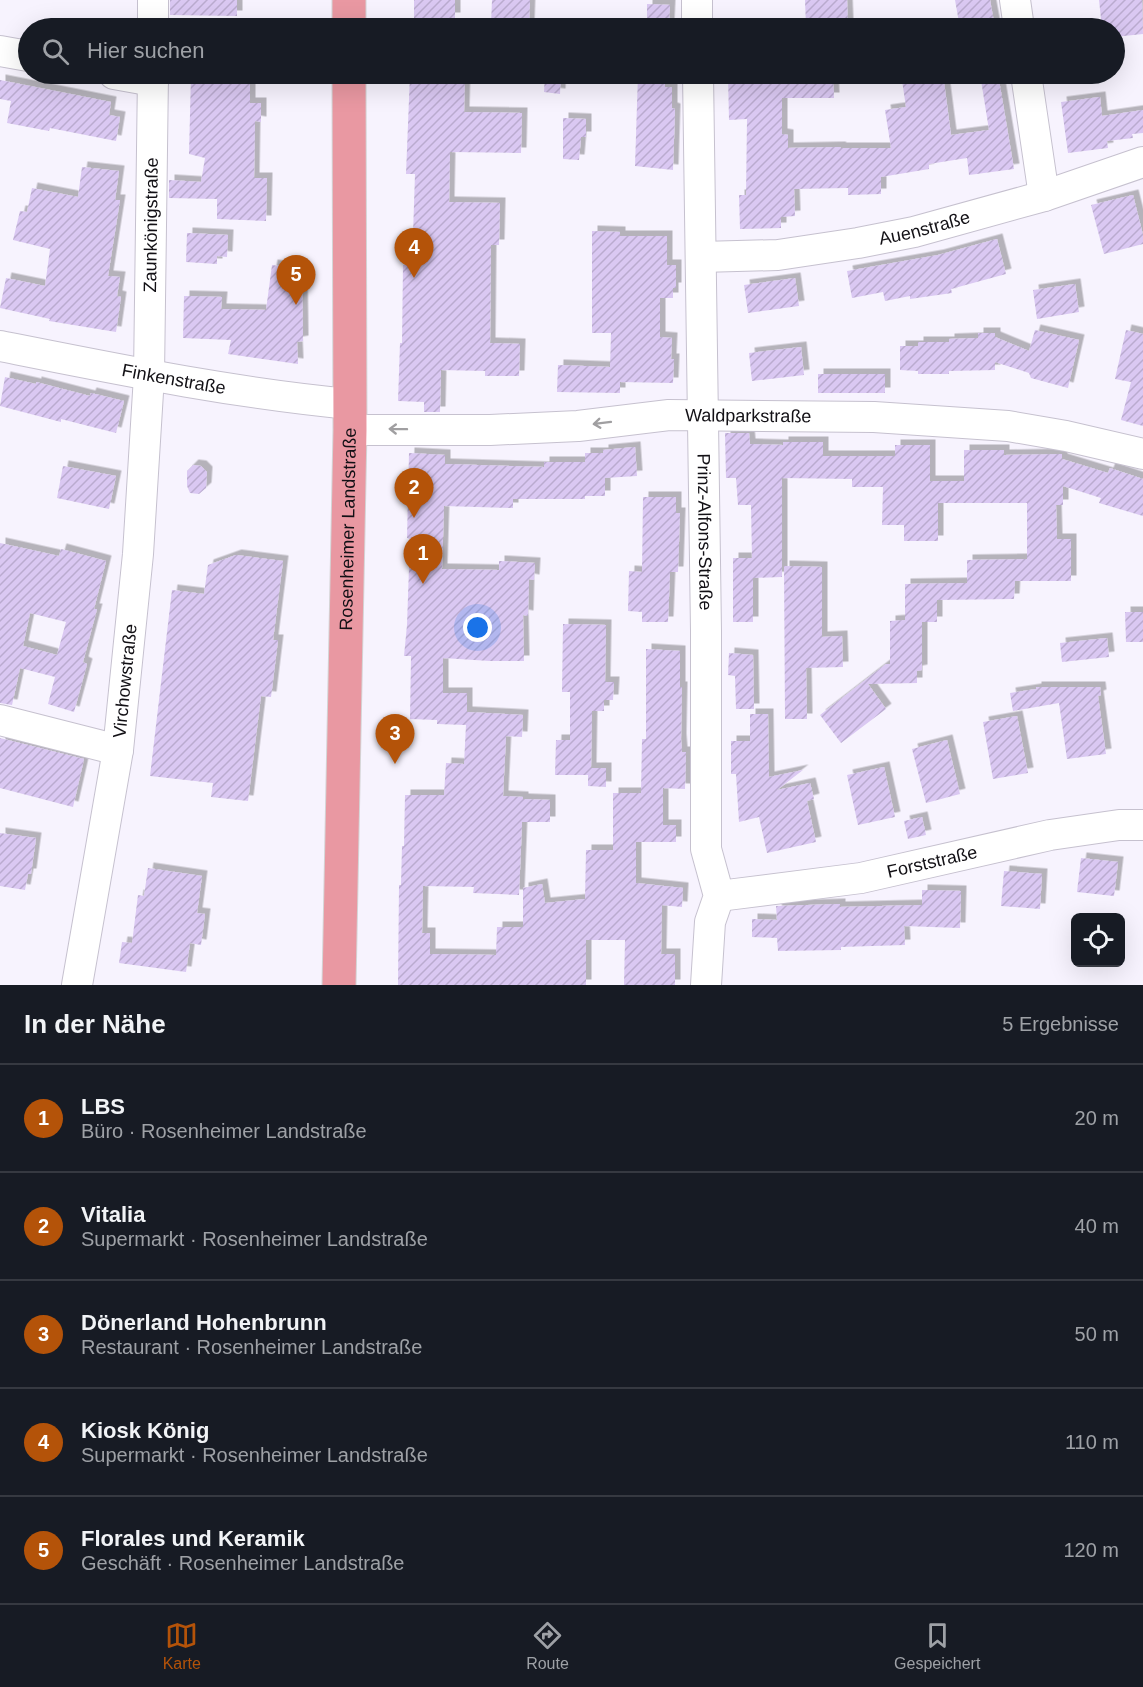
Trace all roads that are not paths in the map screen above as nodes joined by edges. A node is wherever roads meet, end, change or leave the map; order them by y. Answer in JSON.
{"nodes":[{"id":1,"x":153,"y":0,"type":"edge"},
{"id":2,"x":349,"y":0,"type":"edge"},
{"id":3,"x":697,"y":0,"type":"edge"},
{"id":4,"x":1015,"y":0,"type":"edge"},
{"id":5,"x":153,"y":18,"type":"edge"},
{"id":6,"x":349,"y":18,"type":"edge"},
{"id":7,"x":698,"y":18,"type":"edge"},
{"id":8,"x":1018,"y":18,"type":"edge"},
{"id":9,"x":0,"y":51,"type":"edge"},
{"id":10,"x":18,"y":54,"type":"edge"},
{"id":11,"x":153,"y":84,"type":"edge"},
{"id":12,"x":349,"y":84,"type":"edge"},
{"id":13,"x":698,"y":84,"type":"edge"},
{"id":14,"x":1027,"y":84,"type":"edge"},
{"id":15,"x":1143,"y":162,"type":"edge"},
{"id":16,"x":1044,"y":196,"type":"junction"},
{"id":17,"x":701,"y":257,"type":"junction"},
{"id":18,"x":0,"y":346,"type":"edge"},
{"id":19,"x":149,"y":376,"type":"junction"},
{"id":20,"x":702,"y":415,"type":"junction"},
{"id":21,"x":350,"y":417,"type":"junction"},
{"id":22,"x":1143,"y":454,"type":"edge"},
{"id":23,"x":0,"y":720,"type":"edge"},
{"id":24,"x":118,"y":750,"type":"junction"},
{"id":25,"x":1143,"y":825,"type":"edge"},
{"id":26,"x":719,"y":896,"type":"junction"},
{"id":27,"x":77,"y":985,"type":"edge"},
{"id":28,"x":339,"y":985,"type":"edge"},
{"id":29,"x":706,"y":985,"type":"edge"}],
"edges":[{"from":1,"to":5,"type":"street"},
{"from":2,"to":6,"type":"main road"},
{"from":3,"to":7,"type":"street"},
{"from":4,"to":8,"type":"street"},
{"from":9,"to":10,"type":"street"},
{"from":11,"to":19,"type":"street","name":"Zaunkönigstraße"},
{"from":12,"to":21,"type":"main road","name":"Rosenheimer Landstraße"},
{"from":13,"to":17,"type":"street","name":"Prinz-Alfons-Straße"},
{"from":14,"to":16,"type":"street"},
{"from":15,"to":16,"type":"street","name":"Auenstraße"},
{"from":16,"to":17,"type":"street","name":"Auenstraße"},
{"from":17,"to":20,"type":"street","name":"Prinz-Alfons-Straße"},
{"from":18,"to":19,"type":"street","name":"Finkenstraße"},
{"from":19,"to":21,"type":"street","name":"Finkenstraße"},
{"from":19,"to":24,"type":"street","name":"Virchowstraße"},
{"from":20,"to":21,"type":"street","name":"Waldparkstraße","one_way":true},
{"from":20,"to":22,"type":"street","name":"Waldparkstraße"},
{"from":20,"to":26,"type":"street","name":"Prinz-Alfons-Straße"},
{"from":21,"to":28,"type":"main road","name":"Rosenheimer Landstraße"},
{"from":23,"to":24,"type":"street"},
{"from":24,"to":27,"type":"street","name":"Virchowstraße"},
{"from":25,"to":26,"type":"street","name":"Forststraße"},
{"from":26,"to":29,"type":"street"}]}
